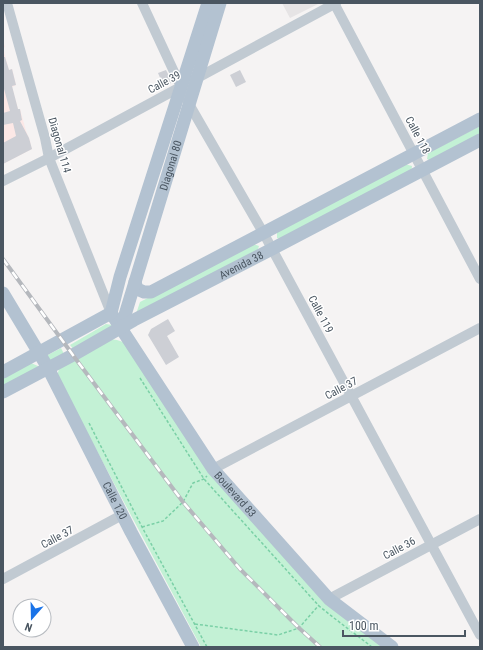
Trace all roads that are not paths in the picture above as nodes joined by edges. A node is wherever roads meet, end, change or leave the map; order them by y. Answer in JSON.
{"nodes":[{"id":1,"x":7,"y":3,"type":"edge"},
{"id":2,"x":142,"y":3,"type":"edge"},
{"id":3,"x":208,"y":3,"type":"edge"},
{"id":4,"x":220,"y":3,"type":"edge"},
{"id":5,"x":335,"y":3,"type":"edge"},
{"id":6,"x":198,"y":78,"type":"junction"},
{"id":7,"x":181,"y":87,"type":"junction"},
{"id":8,"x":189,"y":104,"type":"junction"},
{"id":9,"x":480,"y":119,"type":"edge"},
{"id":10,"x":480,"y":140,"type":"edge"},
{"id":11,"x":414,"y":154,"type":"junction"},
{"id":12,"x":49,"y":158,"type":"junction"},
{"id":13,"x":422,"y":170,"type":"junction"},
{"id":14,"x":3,"y":181,"type":"edge"},
{"id":15,"x":264,"y":234,"type":"junction"},
{"id":16,"x":272,"y":249,"type":"junction"},
{"id":17,"x":480,"y":279,"type":"edge"},
{"id":18,"x":135,"y":282,"type":"junction"},
{"id":19,"x":3,"y":293,"type":"edge"},
{"id":20,"x":111,"y":313,"type":"junction"},
{"id":21,"x":121,"y":328,"type":"junction"},
{"id":22,"x":480,"y":328,"type":"edge"},
{"id":23,"x":38,"y":353,"type":"junction"},
{"id":24,"x":48,"y":368,"type":"junction"},
{"id":25,"x":3,"y":372,"type":"edge"},
{"id":26,"x":3,"y":392,"type":"edge"},
{"id":27,"x":351,"y":396,"type":"junction"},
{"id":28,"x":213,"y":469,"type":"junction"},
{"id":29,"x":122,"y":515,"type":"junction"},
{"id":30,"x":480,"y":519,"type":"edge"},
{"id":31,"x":432,"y":545,"type":"junction"},
{"id":32,"x":3,"y":579,"type":"edge"},
{"id":33,"x":324,"y":602,"type":"junction"},
{"id":34,"x":480,"y":635,"type":"edge"},
{"id":35,"x":193,"y":647,"type":"edge"},
{"id":36,"x":392,"y":647,"type":"edge"}],
"edges":[{"from":1,"to":12,"type":"street","name":"Diagonal 114"},
{"from":2,"to":7,"type":"street","name":"Calle 119"},
{"from":3,"to":7,"type":"main road","name":"Diagonal 80"},
{"from":4,"to":6,"type":"main road","name":"Diagonal 80"},
{"from":5,"to":6,"type":"street","name":"Calle 39"},
{"from":5,"to":11,"type":"street","name":"Calle 118"},
{"from":6,"to":7,"type":"street","name":"Calle 39"},
{"from":6,"to":8,"type":"main road","name":"Diagonal 80"},
{"from":7,"to":8,"type":"street","name":"Calle 119"},
{"from":7,"to":12,"type":"street","name":"Calle 39"},
{"from":7,"to":20,"type":"main road","name":"Diagonal 80"},
{"from":8,"to":15,"type":"street","name":"Calle 119"},
{"from":8,"to":18,"type":"main road","name":"Diagonal 80"},
{"from":9,"to":11,"type":"main road","name":"Avenida 38"},
{"from":10,"to":13,"type":"main road","name":"Avenida 38"},
{"from":11,"to":13,"type":"street","name":"Calle 118"},
{"from":11,"to":15,"type":"main road","name":"Avenida 38"},
{"from":12,"to":14,"type":"street","name":"Calle 39"},
{"from":12,"to":20,"type":"street","name":"Diagonal 114"},
{"from":13,"to":16,"type":"main road","name":"Avenida 38"},
{"from":13,"to":17,"type":"street","name":"Calle 118"},
{"from":15,"to":16,"type":"street","name":"Calle 119"},
{"from":15,"to":18,"type":"main road","name":"Avenida 38"},
{"from":16,"to":21,"type":"main road","name":"Avenida 38"},
{"from":16,"to":27,"type":"street","name":"Calle 119"},
{"from":18,"to":21,"type":"main road","name":"Diagonal 80"},
{"from":19,"to":23,"type":"main road","name":"Calle 120"},
{"from":20,"to":21,"type":"main road","name":"Boulevard 83"},
{"from":20,"to":23,"type":"main road"},
{"from":21,"to":24,"type":"main road","name":"Avenida 38"},
{"from":21,"to":28,"type":"main road","name":"Boulevard 83"},
{"from":22,"to":27,"type":"street","name":"Calle 37"},
{"from":23,"to":24,"type":"main road","name":"Calle 120"},
{"from":23,"to":25,"type":"main road"},
{"from":24,"to":26,"type":"main road","name":"Avenida 38"},
{"from":24,"to":29,"type":"main road","name":"Calle 120"},
{"from":27,"to":28,"type":"street","name":"Calle 37"},
{"from":27,"to":31,"type":"street","name":"Calle 119"},
{"from":28,"to":33,"type":"main road","name":"Boulevard 83"},
{"from":29,"to":32,"type":"street","name":"Calle 37"},
{"from":29,"to":35,"type":"main road","name":"Calle 120"},
{"from":30,"to":31,"type":"street","name":"Calle 36"},
{"from":31,"to":33,"type":"street","name":"Calle 36"},
{"from":31,"to":34,"type":"street","name":"Calle 119"},
{"from":33,"to":36,"type":"main road","name":"Boulevard 83"}]}
